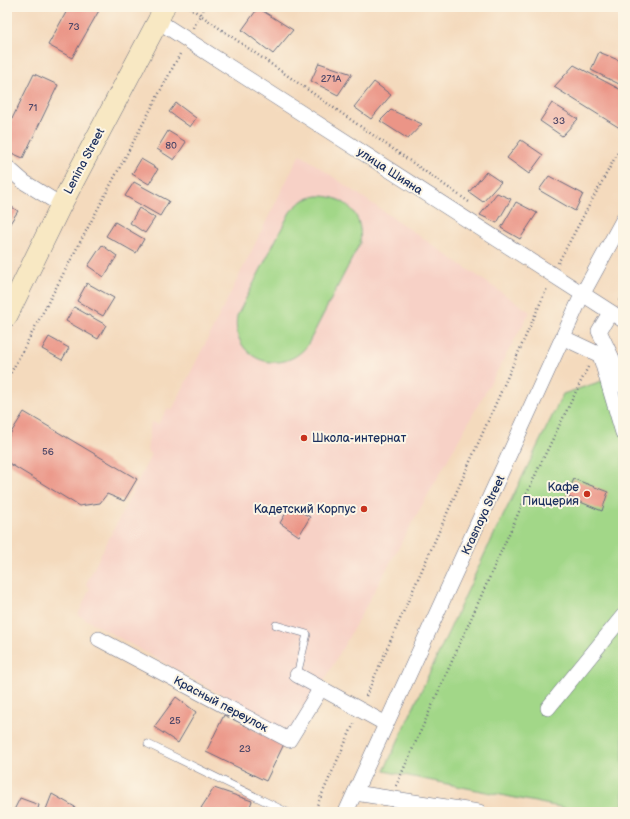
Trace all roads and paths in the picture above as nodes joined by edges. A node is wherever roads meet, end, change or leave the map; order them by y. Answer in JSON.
{"nodes":[{"id":1,"x":189,"y":7,"type":"edge"},
{"id":2,"x":205,"y":7,"type":"edge"},
{"id":3,"x":161,"y":14,"type":"edge"},
{"id":4,"x":190,"y":35,"type":"dead end"},
{"id":5,"x":182,"y":49,"type":"dead end"},
{"id":6,"x":623,"y":143,"type":"edge"},
{"id":7,"x":7,"y":167,"type":"edge"},
{"id":8,"x":61,"y":205,"type":"junction"},
{"id":9,"x":474,"y":205,"type":"dead end"},
{"id":10,"x":623,"y":220,"type":"edge"},
{"id":11,"x":552,"y":260,"type":"dead end"},
{"id":12,"x":548,"y":286,"type":"dead end"},
{"id":13,"x":623,"y":294,"type":"edge"},
{"id":14,"x":582,"y":295,"type":"junction"},
{"id":15,"x":617,"y":314,"type":"edge"},
{"id":16,"x":7,"y":316,"type":"edge"},
{"id":17,"x":564,"y":338,"type":"junction"},
{"id":18,"x":590,"y":363,"type":"dead end"},
{"id":19,"x":7,"y":380,"type":"edge"},
{"id":20,"x":623,"y":386,"type":"edge"},
{"id":21,"x":623,"y":433,"type":"edge"},
{"id":22,"x":623,"y":616,"type":"edge"},
{"id":23,"x":276,"y":625,"type":"dead end"},
{"id":24,"x":100,"y":639,"type":"dead end"},
{"id":25,"x":297,"y":675,"type":"joint"},
{"id":26,"x":320,"y":688,"type":"junction"},
{"id":27,"x":363,"y":702,"type":"dead end"},
{"id":28,"x":548,"y":708,"type":"dead end"},
{"id":29,"x":356,"y":717,"type":"dead end"},
{"id":30,"x":386,"y":724,"type":"junction"},
{"id":31,"x":148,"y":744,"type":"dead end"},
{"id":32,"x":394,"y":790,"type":"dead end"},
{"id":33,"x":355,"y":793,"type":"junction"},
{"id":34,"x":287,"y":812,"type":"edge"},
{"id":35,"x":314,"y":812,"type":"edge"},
{"id":36,"x":346,"y":812,"type":"edge"},
{"id":37,"x":479,"y":812,"type":"edge"}],
"edges":[{"from":1,"to":9,"type":"path"},
{"from":2,"to":4,"type":"path"},
{"from":3,"to":8,"type":"main road","name":"Lenina Street"},
{"from":3,"to":14,"type":"street","name":"улица Шияна"},
{"from":5,"to":19,"type":"path"},
{"from":6,"to":11,"type":"path"},
{"from":7,"to":8,"type":"street"},
{"from":8,"to":16,"type":"main road","name":"Lenina Street"},
{"from":10,"to":14,"type":"street","name":"Krasnaya Street"},
{"from":12,"to":27,"type":"path"},
{"from":13,"to":15,"type":"path"},
{"from":14,"to":15,"type":"street","name":"улица Шияна"},
{"from":14,"to":17,"type":"street","name":"Krasnaya Street"},
{"from":15,"to":20,"type":"street"},
{"from":17,"to":21,"type":"street"},
{"from":17,"to":30,"type":"street","name":"Krasnaya Street"},
{"from":18,"to":32,"type":"path"},
{"from":22,"to":28,"type":"street"},
{"from":23,"to":25,"type":"lane"},
{"from":24,"to":26,"type":"street","name":"Красный переулок"},
{"from":25,"to":26,"type":"street"},
{"from":26,"to":30,"type":"street"},
{"from":29,"to":35,"type":"path"},
{"from":30,"to":33,"type":"street","name":"Krasnaya Street"},
{"from":31,"to":34,"type":"lane"},
{"from":33,"to":36,"type":"street","name":"Krasnaya Street"},
{"from":33,"to":37,"type":"street"}]}
